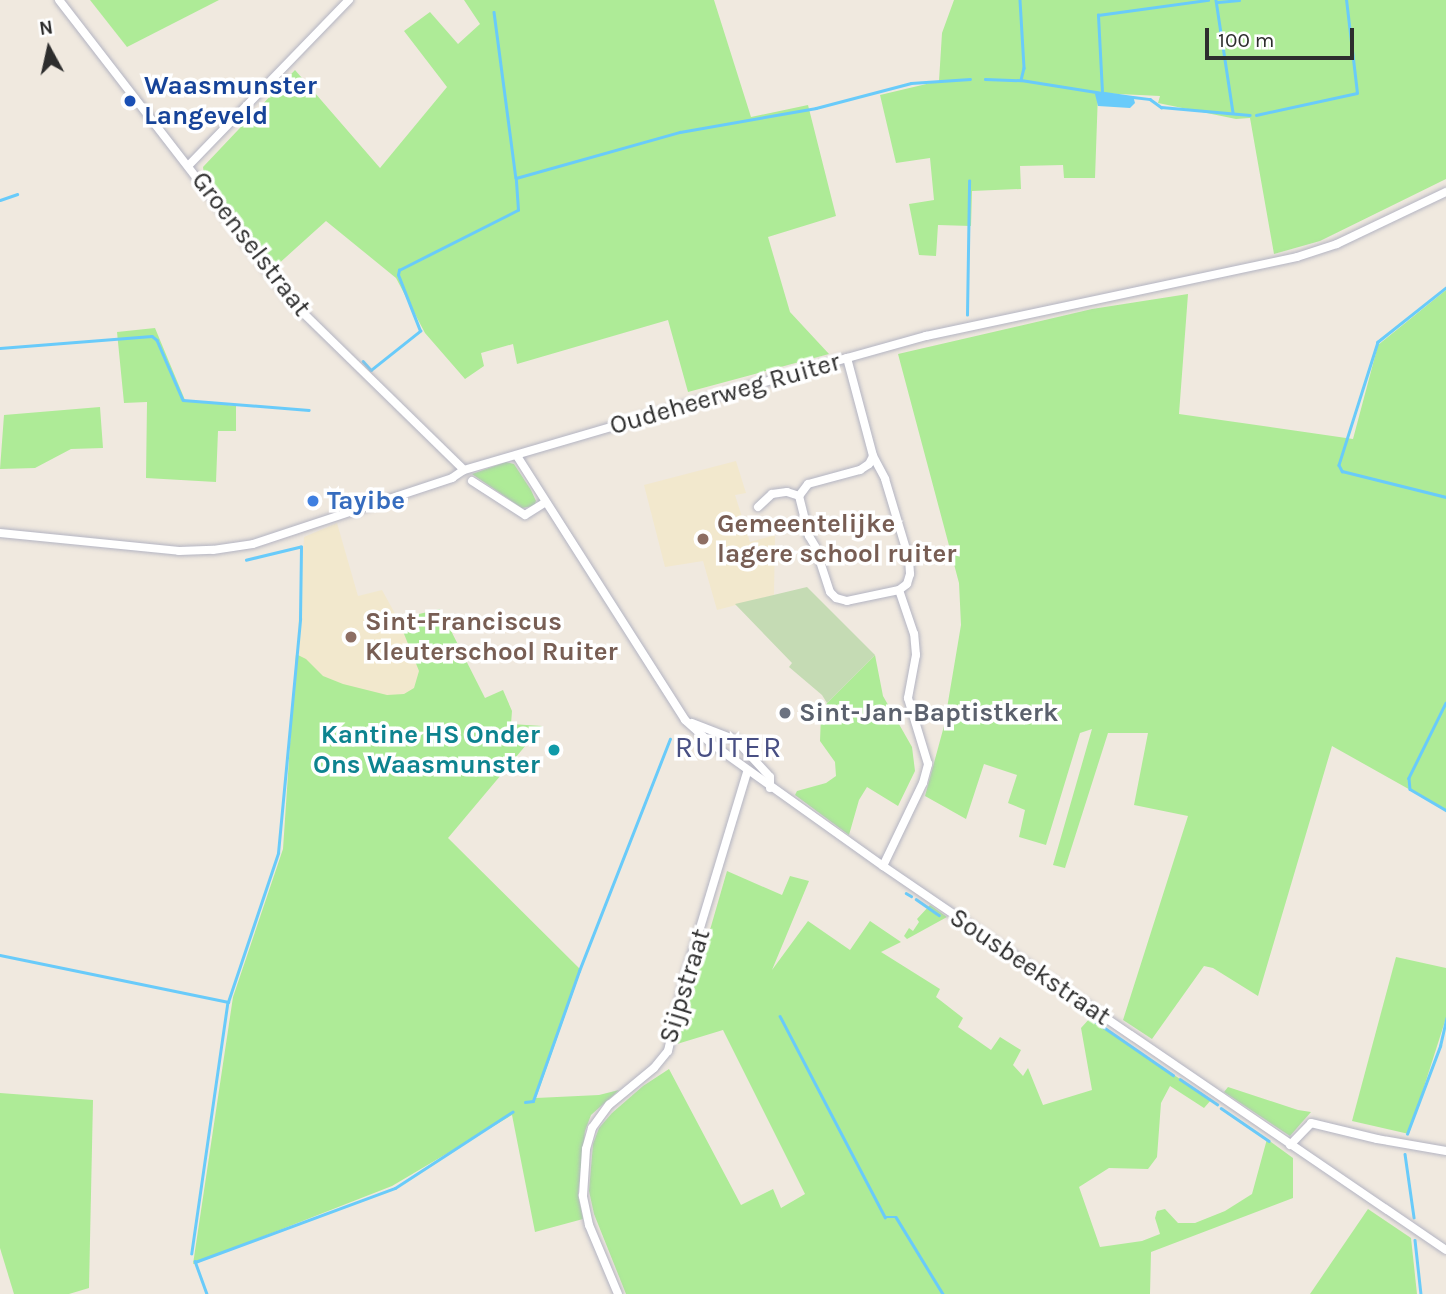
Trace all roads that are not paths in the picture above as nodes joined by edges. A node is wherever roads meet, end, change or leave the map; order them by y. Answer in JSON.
{"nodes":[{"id":1,"x":59,"y":0,"type":"edge"},
{"id":2,"x":349,"y":0,"type":"edge"},
{"id":3,"x":189,"y":165,"type":"junction"},
{"id":4,"x":1446,"y":192,"type":"edge"},
{"id":5,"x":847,"y":358,"type":"junction"},
{"id":6,"x":517,"y":456,"type":"junction"},
{"id":7,"x":873,"y":456,"type":"junction"},
{"id":8,"x":464,"y":470,"type":"junction"},
{"id":9,"x":472,"y":481,"type":"dead end"},
{"id":10,"x":799,"y":496,"type":"junction"},
{"id":11,"x":544,"y":503,"type":"junction"},
{"id":12,"x":758,"y":507,"type":"dead end"},
{"id":13,"x":0,"y":533,"type":"edge"},
{"id":14,"x":898,"y":590,"type":"junction"},
{"id":15,"x":685,"y":720,"type":"junction"},
{"id":16,"x":747,"y":772,"type":"junction"},
{"id":17,"x":770,"y":788,"type":"junction"},
{"id":18,"x":883,"y":866,"type":"junction"},
{"id":19,"x":1290,"y":1145,"type":"junction"},
{"id":20,"x":1446,"y":1151,"type":"edge"},
{"id":21,"x":1446,"y":1250,"type":"edge"},
{"id":22,"x":618,"y":1294,"type":"edge"}],
"edges":[{"from":1,"to":3,"type":"street","name":"Groenselstraat"},
{"from":2,"to":3,"type":"street"},
{"from":3,"to":8,"type":"street","name":"Groenselstraat"},
{"from":4,"to":5,"type":"street","name":"Oudeheerweg Ruiter"},
{"from":5,"to":6,"type":"street","name":"Oudeheerweg Ruiter"},
{"from":5,"to":7,"type":"street"},
{"from":6,"to":8,"type":"street","name":"Oudeheerweg Ruiter"},
{"from":6,"to":11,"type":"street","name":"Sousbeekstraat"},
{"from":7,"to":10,"type":"street"},
{"from":7,"to":14,"type":"street"},
{"from":8,"to":13,"type":"street","name":"Oudeheerweg Ruiter"},
{"from":9,"to":11,"type":"street"},
{"from":10,"to":12,"type":"street"},
{"from":10,"to":14,"type":"street"},
{"from":11,"to":15,"type":"street","name":"Sousbeekstraat"},
{"from":14,"to":18,"type":"street"},
{"from":15,"to":16,"type":"street","name":"Sousbeekstraat"},
{"from":15,"to":17,"type":"street","name":"Sousbeekstraat"},
{"from":16,"to":17,"type":"street","name":"Sousbeekstraat"},
{"from":16,"to":22,"type":"street","name":"Sijpstraat"},
{"from":17,"to":18,"type":"street","name":"Sousbeekstraat"},
{"from":18,"to":19,"type":"street","name":"Sousbeekstraat"},
{"from":19,"to":20,"type":"street"},
{"from":19,"to":21,"type":"street","name":"Sousbeekstraat"}]}
